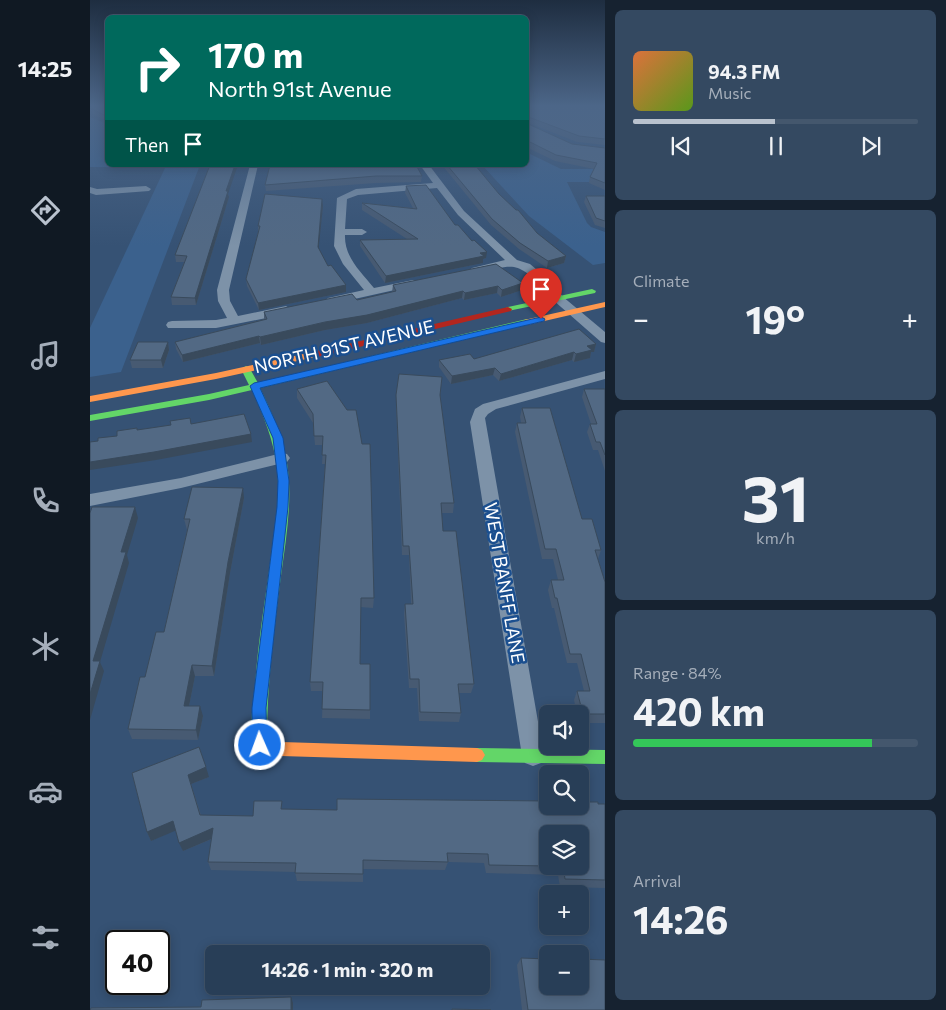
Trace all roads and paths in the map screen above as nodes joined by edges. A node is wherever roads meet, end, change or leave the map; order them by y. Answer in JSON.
{"nodes":[{"id":1,"x":254,"y":167,"type":"edge"},
{"id":2,"x":426,"y":167,"type":"edge"},
{"id":3,"x":440,"y":185,"type":"junction"},
{"id":4,"x":146,"y":190,"type":"dead end"},
{"id":5,"x":92,"y":193,"type":"edge"},
{"id":6,"x":340,"y":232,"type":"junction"},
{"id":7,"x":362,"y":232,"type":"dead end"},
{"id":8,"x":513,"y":262,"type":"junction"},
{"id":9,"x":466,"y":272,"type":"edge"},
{"id":10,"x":429,"y":280,"type":"edge"},
{"id":11,"x":605,"y":289,"type":"edge"},
{"id":12,"x":372,"y":292,"type":"junction"},
{"id":13,"x":557,"y":298,"type":"junction"},
{"id":14,"x":317,"y":303,"type":"edge"},
{"id":15,"x":605,"y":304,"type":"edge"},
{"id":16,"x":298,"y":307,"type":"edge"},
{"id":17,"x":573,"y":312,"type":"junction"},
{"id":18,"x":234,"y":320,"type":"junction"},
{"id":19,"x":172,"y":325,"type":"dead end"},
{"id":20,"x":605,"y":339,"type":"edge"},
{"id":21,"x":246,"y":369,"type":"junction"},
{"id":22,"x":605,"y":375,"type":"edge"},
{"id":23,"x":254,"y":386,"type":"junction"},
{"id":24,"x":90,"y":399,"type":"edge"},
{"id":25,"x":481,"y":411,"type":"joint"},
{"id":26,"x":90,"y":418,"type":"edge"},
{"id":27,"x":282,"y":458,"type":"junction"},
{"id":28,"x":90,"y":500,"type":"edge"},
{"id":29,"x":533,"y":756,"type":"junction"},
{"id":30,"x":605,"y":757,"type":"edge"}],
"edges":[{"from":1,"to":18,"type":"street"},
{"from":2,"to":3,"type":"street"},
{"from":3,"to":6,"type":"street"},
{"from":3,"to":8,"type":"street"},
{"from":4,"to":5,"type":"street"},
{"from":6,"to":7,"type":"street"},
{"from":6,"to":12,"type":"street"},
{"from":8,"to":9,"type":"street"},
{"from":8,"to":13,"type":"street"},
{"from":10,"to":12,"type":"street"},
{"from":11,"to":13,"type":"main road","name":"NORTH 91ST AVENUE"},
{"from":12,"to":14,"type":"street"},
{"from":13,"to":17,"type":"street"},
{"from":13,"to":21,"type":"main road","name":"NORTH 91ST AVENUE"},
{"from":15,"to":17,"type":"main road","name":"NORTH 91ST AVENUE"},
{"from":16,"to":18,"type":"street"},
{"from":17,"to":20,"type":"street"},
{"from":17,"to":23,"type":"main road","name":"NORTH 91ST AVENUE"},
{"from":18,"to":19,"type":"street"},
{"from":21,"to":23,"type":"main road"},
{"from":21,"to":24,"type":"main road","name":"NORTH 91ST AVENUE"},
{"from":22,"to":25,"type":"street"},
{"from":23,"to":26,"type":"main road","name":"NORTH 91ST AVENUE"},
{"from":23,"to":27,"type":"main road"},
{"from":25,"to":29,"type":"street","name":"WEST BANFF LANE"},
{"from":27,"to":28,"type":"street"},
{"from":27,"to":29,"type":"main road"},
{"from":29,"to":30,"type":"main road"}]}
